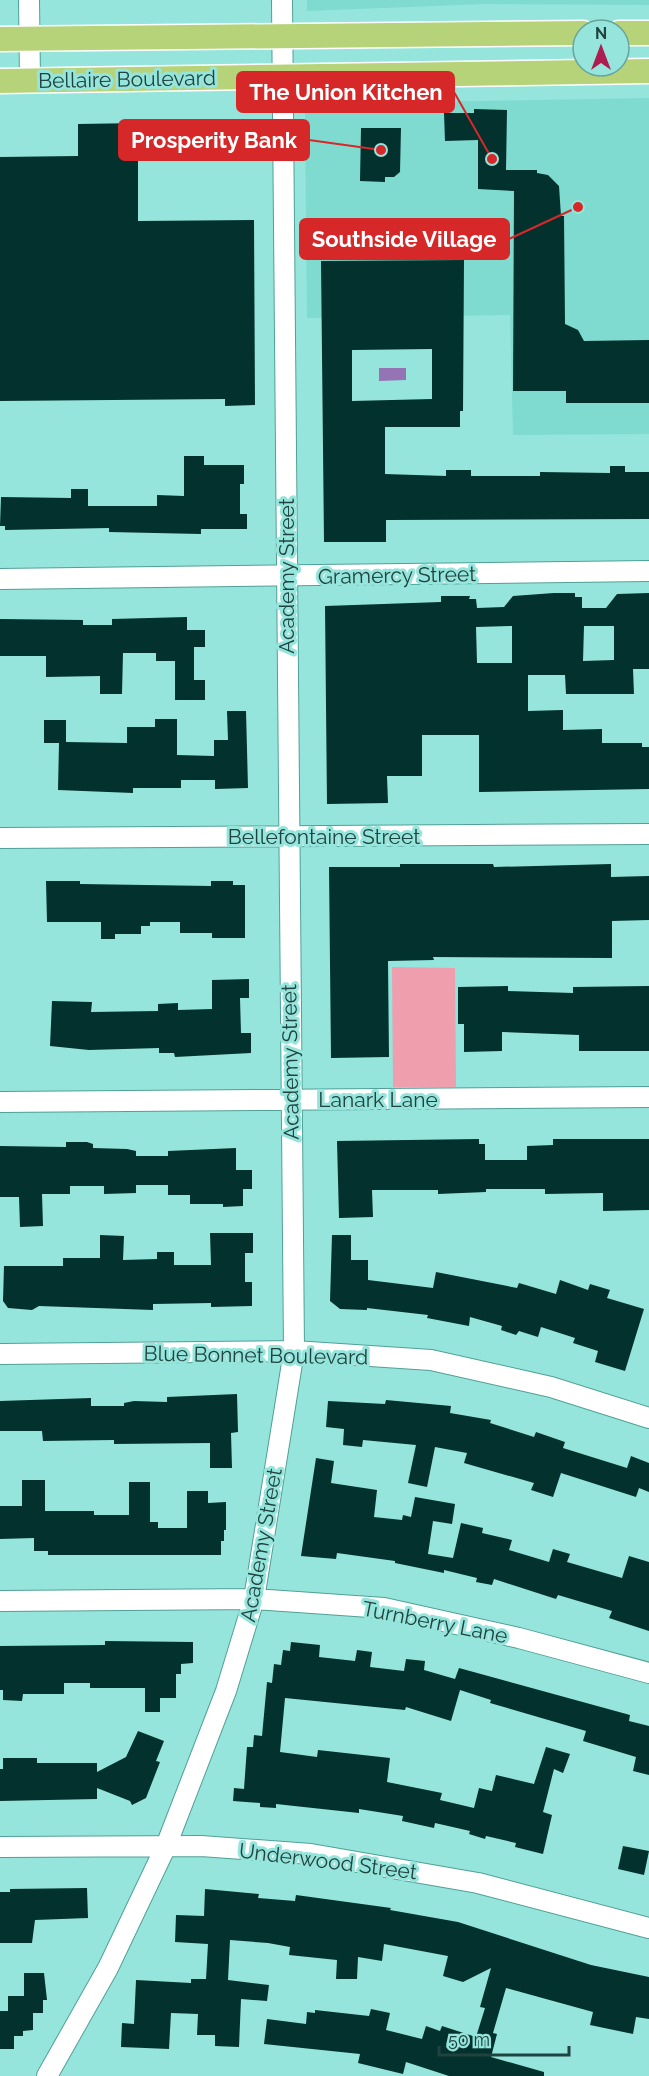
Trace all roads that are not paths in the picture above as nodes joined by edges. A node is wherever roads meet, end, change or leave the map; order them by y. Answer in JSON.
{"nodes":[{"id":1,"x":29,"y":0,"type":"edge"},
{"id":2,"x":282,"y":0,"type":"edge"},
{"id":3,"x":571,"y":33,"type":"edge"},
{"id":4,"x":631,"y":33,"type":"edge"},
{"id":5,"x":649,"y":33,"type":"edge"},
{"id":6,"x":282,"y":34,"type":"junction"},
{"id":7,"x":29,"y":38,"type":"junction"},
{"id":8,"x":0,"y":39,"type":"edge"},
{"id":9,"x":649,"y":71,"type":"edge"},
{"id":10,"x":282,"y":77,"type":"junction"},
{"id":11,"x":30,"y":80,"type":"junction"},
{"id":12,"x":0,"y":81,"type":"edge"},
{"id":13,"x":649,"y":571,"type":"edge"},
{"id":14,"x":285,"y":576,"type":"junction"},
{"id":15,"x":0,"y":579,"type":"edge"},
{"id":16,"x":649,"y":834,"type":"edge"},
{"id":17,"x":288,"y":836,"type":"junction"},
{"id":18,"x":0,"y":838,"type":"edge"},
{"id":19,"x":649,"y":1098,"type":"edge"},
{"id":20,"x":291,"y":1099,"type":"junction"},
{"id":21,"x":0,"y":1102,"type":"edge"},
{"id":22,"x":294,"y":1351,"type":"junction"},
{"id":23,"x":0,"y":1354,"type":"edge"},
{"id":24,"x":649,"y":1418,"type":"edge"},
{"id":25,"x":254,"y":1599,"type":"junction"},
{"id":26,"x":0,"y":1601,"type":"edge"},
{"id":27,"x":649,"y":1673,"type":"edge"},
{"id":28,"x":166,"y":1846,"type":"junction"},
{"id":29,"x":0,"y":1847,"type":"edge"},
{"id":30,"x":649,"y":1928,"type":"edge"},
{"id":31,"x":47,"y":2076,"type":"edge"}],
"edges":[{"from":1,"to":7,"type":"street"},
{"from":2,"to":6,"type":"street","name":"Academy Street"},
{"from":3,"to":6,"type":"main road","name":"Bellaire Boulevard"},
{"from":4,"to":5,"type":"main road"},
{"from":6,"to":7,"type":"main road","name":"Bellaire Boulevard"},
{"from":6,"to":10,"type":"street","name":"Academy Street"},
{"from":7,"to":8,"type":"main road","name":"Bellaire Boulevard"},
{"from":7,"to":11,"type":"street"},
{"from":9,"to":10,"type":"main road","name":"Bellaire Boulevard"},
{"from":10,"to":11,"type":"main road","name":"Bellaire Boulevard"},
{"from":10,"to":14,"type":"street","name":"Academy Street"},
{"from":11,"to":12,"type":"main road","name":"Bellaire Boulevard"},
{"from":13,"to":14,"type":"street","name":"Gramercy Street"},
{"from":14,"to":15,"type":"street","name":"Gramercy Street"},
{"from":14,"to":17,"type":"street","name":"Academy Street"},
{"from":16,"to":17,"type":"street","name":"Bellefontaine Street"},
{"from":17,"to":18,"type":"street","name":"Bellefontaine Street"},
{"from":17,"to":20,"type":"street","name":"Academy Street"},
{"from":19,"to":20,"type":"street","name":"Lanark Lane"},
{"from":20,"to":21,"type":"street","name":"Lanark Lane"},
{"from":20,"to":22,"type":"street","name":"Academy Street"},
{"from":22,"to":23,"type":"street","name":"Blue Bonnet Boulevard"},
{"from":22,"to":24,"type":"street","name":"Blue Bonnet Boulevard"},
{"from":22,"to":25,"type":"street","name":"Academy Street"},
{"from":25,"to":26,"type":"street","name":"Turnberry Lane"},
{"from":25,"to":27,"type":"street","name":"Turnberry Lane"},
{"from":25,"to":28,"type":"street","name":"Academy Street"},
{"from":28,"to":29,"type":"street","name":"Underwood Street"},
{"from":28,"to":30,"type":"street","name":"Underwood Street"},
{"from":28,"to":31,"type":"street","name":"Academy Street"}]}
